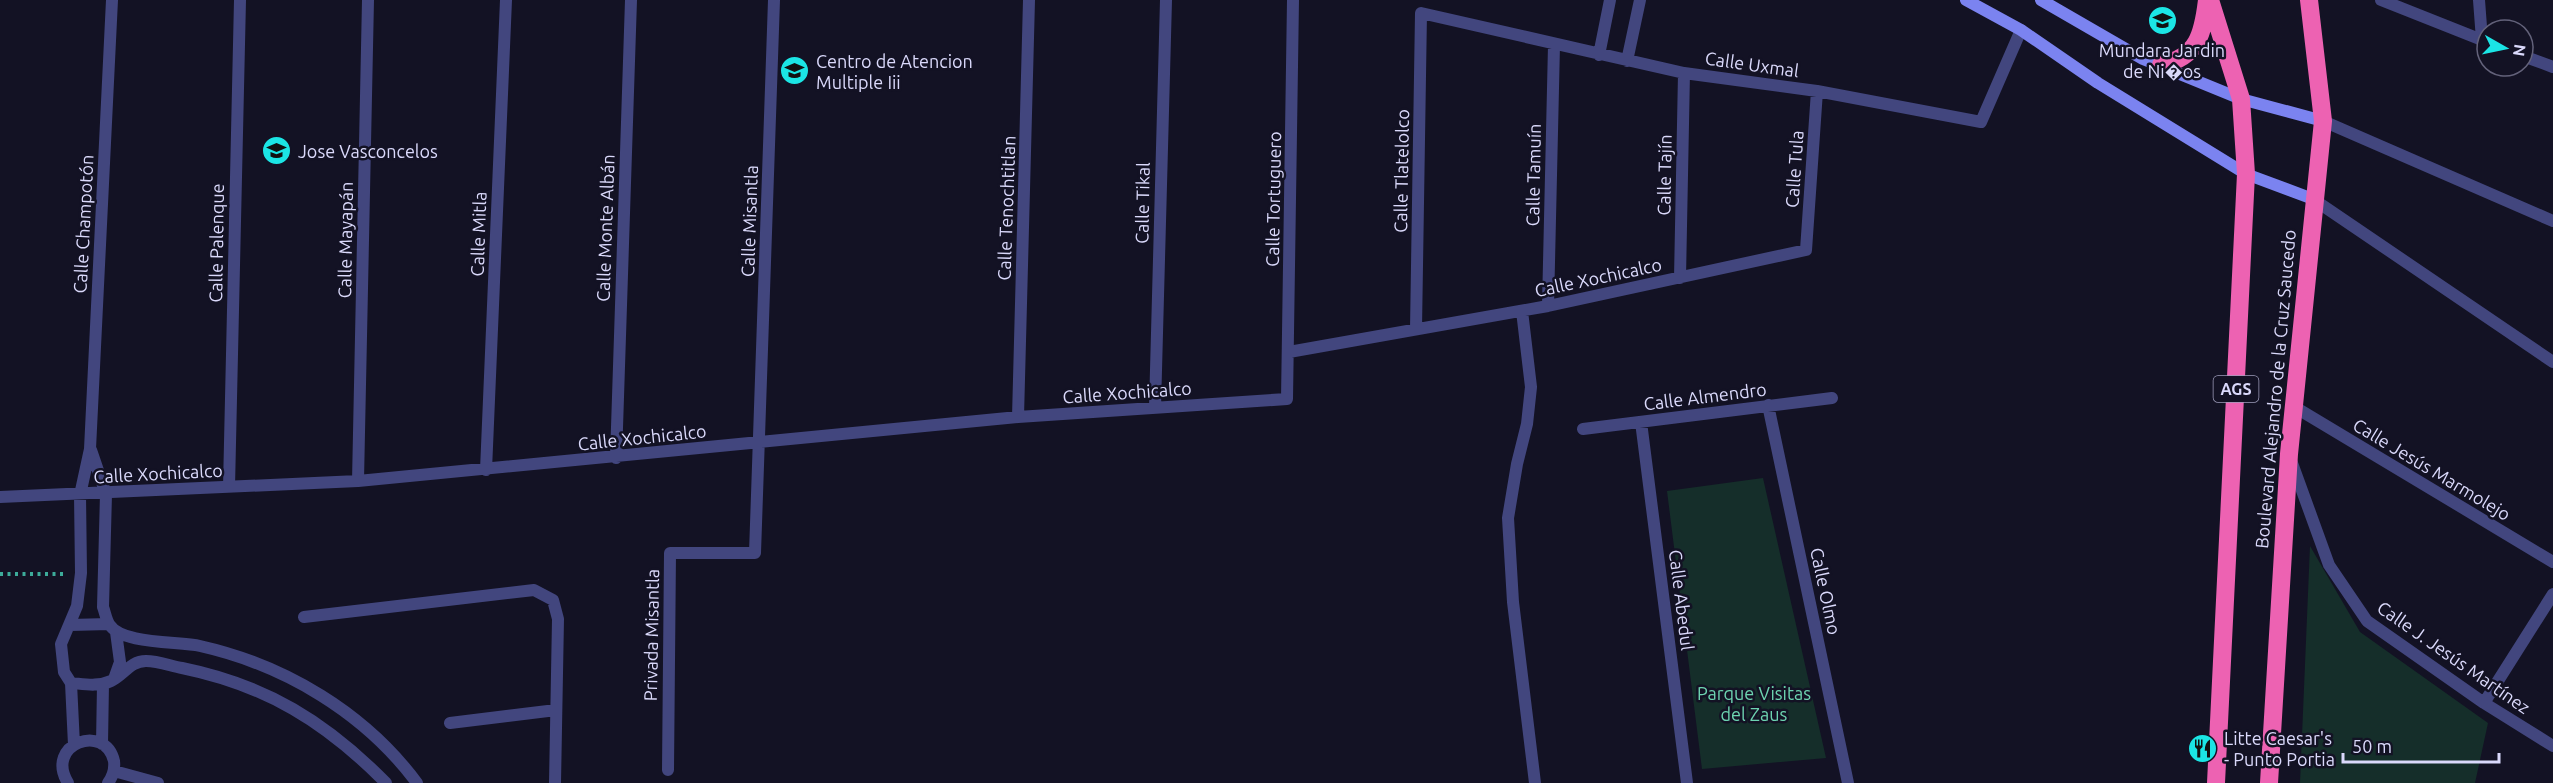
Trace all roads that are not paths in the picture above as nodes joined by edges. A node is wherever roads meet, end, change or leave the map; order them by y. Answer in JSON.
{"nodes":[{"id":1,"x":112,"y":0,"type":"edge"},
{"id":2,"x":240,"y":0,"type":"edge"},
{"id":3,"x":368,"y":0,"type":"edge"},
{"id":4,"x":506,"y":0,"type":"edge"},
{"id":5,"x":631,"y":0,"type":"edge"},
{"id":6,"x":774,"y":0,"type":"edge"},
{"id":7,"x":1029,"y":0,"type":"edge"},
{"id":8,"x":1166,"y":0,"type":"edge"},
{"id":9,"x":1293,"y":0,"type":"edge"},
{"id":10,"x":1610,"y":0,"type":"edge"},
{"id":11,"x":1640,"y":0,"type":"edge"},
{"id":12,"x":1966,"y":0,"type":"edge"},
{"id":13,"x":2041,"y":0,"type":"edge"},
{"id":14,"x":2208,"y":0,"type":"edge"},
{"id":15,"x":2309,"y":0,"type":"edge"},
{"id":16,"x":2381,"y":0,"type":"edge"},
{"id":17,"x":2479,"y":0,"type":"edge"},
{"id":18,"x":1421,"y":13,"type":"joint"},
{"id":19,"x":2482,"y":18,"type":"edge"},
{"id":20,"x":2021,"y":30,"type":"junction"},
{"id":21,"x":2475,"y":37,"type":"edge"},
{"id":22,"x":1554,"y":45,"type":"junction"},
{"id":23,"x":1599,"y":55,"type":"junction"},
{"id":24,"x":2535,"y":60,"type":"edge"},
{"id":25,"x":1628,"y":61,"type":"junction"},
{"id":26,"x":2161,"y":65,"type":"junction"},
{"id":27,"x":2553,"y":67,"type":"edge"},
{"id":28,"x":1684,"y":73,"type":"junction"},
{"id":29,"x":1817,"y":92,"type":"junction"},
{"id":30,"x":2241,"y":99,"type":"junction"},
{"id":31,"x":2322,"y":121,"type":"junction"},
{"id":32,"x":2246,"y":174,"type":"junction"},
{"id":33,"x":2313,"y":199,"type":"junction"},
{"id":34,"x":2553,"y":221,"type":"edge"},
{"id":35,"x":1806,"y":250,"type":"joint"},
{"id":36,"x":1680,"y":278,"type":"junction"},
{"id":37,"x":1548,"y":306,"type":"junction"},
{"id":38,"x":1522,"y":311,"type":"junction"},
{"id":39,"x":1416,"y":329,"type":"junction"},
{"id":40,"x":1289,"y":352,"type":"junction"},
{"id":41,"x":2553,"y":362,"type":"edge"},
{"id":42,"x":1832,"y":398,"type":"dead end"},
{"id":43,"x":1287,"y":399,"type":"joint"},
{"id":44,"x":1768,"y":405,"type":"junction"},
{"id":45,"x":2293,"y":406,"type":"junction"},
{"id":46,"x":1155,"y":407,"type":"junction"},
{"id":47,"x":1018,"y":417,"type":"junction"},
{"id":48,"x":1641,"y":422,"type":"junction"},
{"id":49,"x":1583,"y":429,"type":"dead end"},
{"id":50,"x":759,"y":443,"type":"junction"},
{"id":51,"x":90,"y":449,"type":"junction"},
{"id":52,"x":2289,"y":454,"type":"junction"},
{"id":53,"x":616,"y":458,"type":"junction"},
{"id":54,"x":486,"y":470,"type":"junction"},
{"id":55,"x":358,"y":481,"type":"junction"},
{"id":56,"x":229,"y":487,"type":"junction"},
{"id":57,"x":106,"y":494,"type":"junction"},
{"id":58,"x":80,"y":495,"type":"junction"},
{"id":59,"x":0,"y":497,"type":"edge"},
{"id":60,"x":2553,"y":562,"type":"edge"},
{"id":61,"x":2553,"y":594,"type":"edge"},
{"id":62,"x":304,"y":617,"type":"dead end"},
{"id":63,"x":70,"y":625,"type":"junction"},
{"id":64,"x":112,"y":628,"type":"junction"},
{"id":65,"x":108,"y":682,"type":"junction"},
{"id":66,"x":71,"y":683,"type":"junction"},
{"id":67,"x":2484,"y":704,"type":"junction"},
{"id":68,"x":556,"y":710,"type":"junction"},
{"id":69,"x":450,"y":723,"type":"dead end"},
{"id":70,"x":74,"y":744,"type":"junction"},
{"id":71,"x":102,"y":744,"type":"junction"},
{"id":72,"x":2553,"y":746,"type":"edge"},
{"id":73,"x":668,"y":770,"type":"dead end"},
{"id":74,"x":114,"y":771,"type":"junction"},
{"id":75,"x":68,"y":783,"type":"edge"},
{"id":76,"x":108,"y":783,"type":"edge"},
{"id":77,"x":158,"y":783,"type":"edge"},
{"id":78,"x":386,"y":783,"type":"edge"},
{"id":79,"x":417,"y":783,"type":"edge"},
{"id":80,"x":555,"y":783,"type":"edge"},
{"id":81,"x":1535,"y":783,"type":"edge"},
{"id":82,"x":1687,"y":783,"type":"edge"},
{"id":83,"x":1848,"y":783,"type":"edge"},
{"id":84,"x":2216,"y":783,"type":"edge"},
{"id":85,"x":2268,"y":783,"type":"edge"}],
"edges":[{"from":1,"to":51,"type":"street","name":"Calle Champotón"},
{"from":2,"to":56,"type":"street","name":"Calle Palenque"},
{"from":3,"to":55,"type":"street","name":"Calle Mayapán"},
{"from":4,"to":54,"type":"street","name":"Calle Mitla"},
{"from":5,"to":53,"type":"street","name":"Calle Monte Albán"},
{"from":6,"to":50,"type":"street","name":"Calle Misantla"},
{"from":7,"to":47,"type":"street","name":"Calle Tenochtitlan"},
{"from":8,"to":46,"type":"street","name":"Calle Tikal"},
{"from":9,"to":40,"type":"street","name":"Calle Tortuguero"},
{"from":10,"to":23,"type":"street"},
{"from":11,"to":25,"type":"street"},
{"from":12,"to":20,"type":"main road"},
{"from":13,"to":26,"type":"main road"},
{"from":14,"to":26,"type":"highway"},
{"from":14,"to":30,"type":"highway","name":"Boulevard Alejandro de la Cruz Saucedo","number":"AGS"},
{"from":15,"to":31,"type":"highway","name":"Boulevard Alejandro de la Cruz Saucedo"},
{"from":16,"to":21,"type":"street"},
{"from":17,"to":19,"type":"street"},
{"from":18,"to":22,"type":"street","name":"Calle Uxmal"},
{"from":18,"to":39,"type":"street","name":"Calle Tlatelolco"},
{"from":20,"to":29,"type":"street","name":"Calle Uxmal"},
{"from":20,"to":32,"type":"main road"},
{"from":22,"to":23,"type":"street","name":"Calle Uxmal"},
{"from":22,"to":37,"type":"street","name":"Calle Tamuín"},
{"from":23,"to":25,"type":"street","name":"Calle Uxmal"},
{"from":24,"to":27,"type":"street"},
{"from":25,"to":28,"type":"street","name":"Calle Uxmal"},
{"from":26,"to":30,"type":"main road"},
{"from":28,"to":29,"type":"street","name":"Calle Uxmal"},
{"from":28,"to":36,"type":"street","name":"Calle Tajín"},
{"from":29,"to":35,"type":"street","name":"Calle Tula"},
{"from":30,"to":31,"type":"main road"},
{"from":30,"to":32,"type":"highway","name":"Boulevard Alejandro de la Cruz Saucedo","number":"AGS"},
{"from":31,"to":33,"type":"highway","name":"Boulevard Alejandro de la Cruz Saucedo"},
{"from":31,"to":34,"type":"street"},
{"from":32,"to":33,"type":"main road"},
{"from":32,"to":84,"type":"highway","name":"Boulevard Alejandro de la Cruz Saucedo","number":"AGS"},
{"from":33,"to":41,"type":"street"},
{"from":33,"to":45,"type":"highway","name":"Boulevard Alejandro de la Cruz Saucedo"},
{"from":35,"to":36,"type":"street","name":"Calle Xochicalco"},
{"from":36,"to":37,"type":"street","name":"Calle Xochicalco"},
{"from":37,"to":38,"type":"street","name":"Calle Xochicalco"},
{"from":38,"to":39,"type":"street","name":"Calle Xochicalco"},
{"from":38,"to":81,"type":"street"},
{"from":39,"to":40,"type":"street","name":"Calle Xochicalco"},
{"from":40,"to":43,"type":"street","name":"Calle Tortuguero"},
{"from":42,"to":44,"type":"street","name":"Calle Almendro"},
{"from":43,"to":46,"type":"street","name":"Calle Xochicalco"},
{"from":44,"to":48,"type":"street","name":"Calle Almendro"},
{"from":44,"to":83,"type":"street","name":"Calle Olmo"},
{"from":45,"to":52,"type":"highway","name":"Boulevard Alejandro de la Cruz Saucedo"},
{"from":45,"to":60,"type":"street","name":"Calle Jesús Marmolejo"},
{"from":46,"to":47,"type":"street","name":"Calle Xochicalco"},
{"from":47,"to":50,"type":"street","name":"Calle Xochicalco"},
{"from":48,"to":49,"type":"street","name":"Calle Almendro"},
{"from":48,"to":82,"type":"street","name":"Calle Abedul"},
{"from":50,"to":53,"type":"street","name":"Calle Xochicalco"},
{"from":50,"to":73,"type":"street","name":"Privada Misantla"},
{"from":51,"to":57,"type":"street"},
{"from":51,"to":58,"type":"street"},
{"from":52,"to":67,"type":"street","name":"Calle J. Jesús Martínez"},
{"from":52,"to":85,"type":"highway","name":"Boulevard Alejandro de la Cruz Saucedo"},
{"from":53,"to":54,"type":"street","name":"Calle Xochicalco"},
{"from":54,"to":55,"type":"street","name":"Calle Xochicalco"},
{"from":55,"to":56,"type":"street","name":"Calle Xochicalco"},
{"from":56,"to":57,"type":"street","name":"Calle Xochicalco"},
{"from":57,"to":58,"type":"street","name":"Calle Xochicalco"},
{"from":57,"to":64,"type":"street"},
{"from":58,"to":59,"type":"street","name":"Calle Xochicalco"},
{"from":58,"to":63,"type":"street"},
{"from":61,"to":67,"type":"street"},
{"from":62,"to":68,"type":"street"},
{"from":63,"to":64,"type":"street"},
{"from":63,"to":66,"type":"street"},
{"from":64,"to":65,"type":"street"},
{"from":64,"to":79,"type":"street"},
{"from":65,"to":66,"type":"street"},
{"from":65,"to":71,"type":"street"},
{"from":65,"to":78,"type":"street"},
{"from":66,"to":70,"type":"street"},
{"from":67,"to":72,"type":"street","name":"Calle J. Jesús Martínez"},
{"from":68,"to":69,"type":"street"},
{"from":68,"to":80,"type":"street"},
{"from":70,"to":71,"type":"street"},
{"from":70,"to":75,"type":"street"},
{"from":71,"to":74,"type":"street"},
{"from":74,"to":76,"type":"street"},
{"from":74,"to":77,"type":"street"}]}
